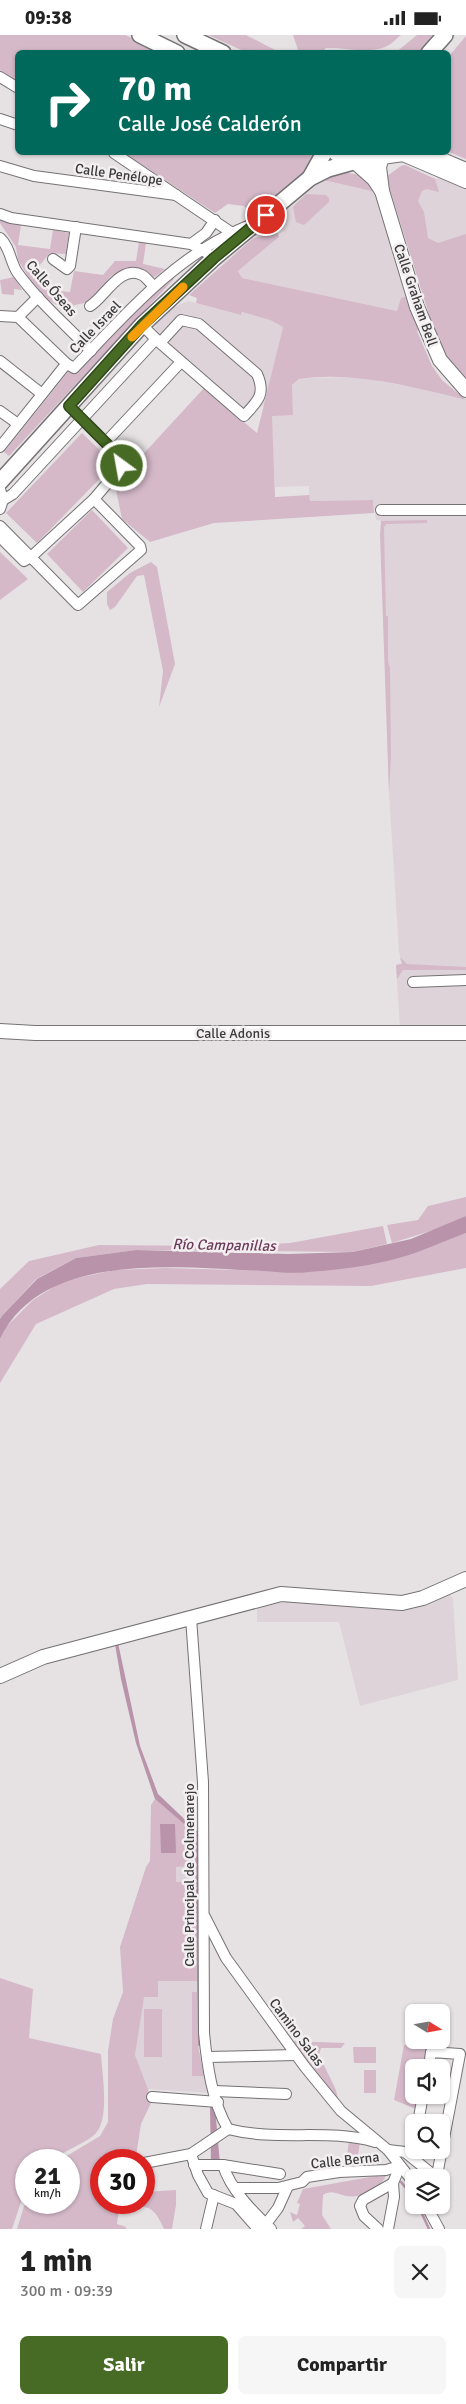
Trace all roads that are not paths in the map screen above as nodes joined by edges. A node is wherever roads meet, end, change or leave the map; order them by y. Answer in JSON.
{"nodes":[{"id":1,"x":140,"y":35,"type":"edge"},
{"id":2,"x":185,"y":35,"type":"edge"},
{"id":3,"x":445,"y":35,"type":"edge"},
{"id":4,"x":172,"y":50,"type":"edge"},
{"id":5,"x":217,"y":50,"type":"edge"},
{"id":6,"x":432,"y":50,"type":"edge"},
{"id":7,"x":0,"y":77,"type":"edge"},
{"id":8,"x":15,"y":86,"type":"edge"},
{"id":9,"x":0,"y":119,"type":"edge"},
{"id":10,"x":15,"y":124,"type":"edge"},
{"id":11,"x":117,"y":155,"type":"edge"},
{"id":12,"x":323,"y":155,"type":"edge"},
{"id":13,"x":340,"y":155,"type":"edge"},
{"id":14,"x":384,"y":155,"type":"edge"},
{"id":15,"x":405,"y":155,"type":"edge"},
{"id":16,"x":431,"y":155,"type":"edge"},
{"id":17,"x":354,"y":162,"type":"junction"},
{"id":18,"x":0,"y":166,"type":"edge"},
{"id":19,"x":466,"y":170,"type":"edge"},
{"id":20,"x":310,"y":178,"type":"junction"},
{"id":21,"x":466,"y":181,"type":"edge"},
{"id":22,"x":382,"y":191,"type":"junction"},
{"id":23,"x":176,"y":195,"type":"junction"},
{"id":24,"x":0,"y":215,"type":"edge"},
{"id":25,"x":215,"y":220,"type":"junction"},
{"id":26,"x":255,"y":223,"type":"junction"},
{"id":27,"x":76,"y":227,"type":"junction"},
{"id":28,"x":232,"y":233,"type":"junction"},
{"id":29,"x":0,"y":238,"type":"edge"},
{"id":30,"x":191,"y":244,"type":"junction"},
{"id":31,"x":208,"y":254,"type":"junction"},
{"id":32,"x":53,"y":259,"type":"dead end"},
{"id":33,"x":154,"y":286,"type":"junction"},
{"id":34,"x":38,"y":297,"type":"junction"},
{"id":35,"x":90,"y":306,"type":"dead end"},
{"id":36,"x":0,"y":316,"type":"edge"},
{"id":37,"x":18,"y":317,"type":"junction"},
{"id":38,"x":142,"y":325,"type":"junction"},
{"id":39,"x":158,"y":341,"type":"junction"},
{"id":40,"x":91,"y":351,"type":"junction"},
{"id":41,"x":0,"y":361,"type":"edge"},
{"id":42,"x":181,"y":362,"type":"junction"},
{"id":43,"x":67,"y":364,"type":"junction"},
{"id":44,"x":466,"y":390,"type":"edge"},
{"id":45,"x":42,"y":393,"type":"junction"},
{"id":46,"x":69,"y":406,"type":"junction"},
{"id":47,"x":0,"y":411,"type":"edge"},
{"id":48,"x":83,"y":419,"type":"junction"},
{"id":49,"x":18,"y":425,"type":"junction"},
{"id":50,"x":106,"y":442,"type":"junction"},
{"id":51,"x":0,"y":447,"type":"edge"},
{"id":52,"x":0,"y":482,"type":"edge"},
{"id":53,"x":0,"y":489,"type":"edge"},
{"id":54,"x":94,"y":499,"type":"junction"},
{"id":55,"x":2,"y":504,"type":"edge"},
{"id":56,"x":381,"y":510,"type":"dead end"},
{"id":57,"x":466,"y":510,"type":"edge"},
{"id":58,"x":0,"y":526,"type":"edge"},
{"id":59,"x":0,"y":537,"type":"edge"},
{"id":60,"x":31,"y":557,"type":"junction"},
{"id":61,"x":466,"y":980,"type":"edge"},
{"id":62,"x":413,"y":982,"type":"dead end"},
{"id":63,"x":0,"y":1031,"type":"edge"},
{"id":64,"x":466,"y":1033,"type":"edge"},
{"id":65,"x":466,"y":1579,"type":"edge"},
{"id":66,"x":191,"y":1618,"type":"junction"},
{"id":67,"x":0,"y":1676,"type":"edge"},
{"id":68,"x":204,"y":1913,"type":"junction"},
{"id":69,"x":296,"y":2055,"type":"junction"},
{"id":70,"x":208,"y":2057,"type":"junction"},
{"id":71,"x":430,"y":2059,"type":"edge"},
{"id":72,"x":286,"y":2093,"type":"dead end"},
{"id":73,"x":152,"y":2097,"type":"dead end"},
{"id":74,"x":216,"y":2097,"type":"junction"},
{"id":75,"x":450,"y":2104,"type":"edge"},
{"id":76,"x":356,"y":2124,"type":"junction"},
{"id":77,"x":219,"y":2135,"type":"junction"},
{"id":78,"x":351,"y":2136,"type":"junction"},
{"id":79,"x":378,"y":2143,"type":"junction"},
{"id":80,"x":388,"y":2150,"type":"junction"},
{"id":81,"x":405,"y":2152,"type":"edge"},
{"id":82,"x":191,"y":2154,"type":"junction"},
{"id":83,"x":420,"y":2159,"type":"edge"},
{"id":84,"x":439,"y":2159,"type":"edge"},
{"id":85,"x":155,"y":2161,"type":"edge"},
{"id":86,"x":194,"y":2165,"type":"junction"},
{"id":87,"x":223,"y":2165,"type":"junction"},
{"id":88,"x":400,"y":2166,"type":"junction"},
{"id":89,"x":405,"y":2172,"type":"edge"},
{"id":90,"x":280,"y":2174,"type":"dead end"},
{"id":91,"x":392,"y":2183,"type":"junction"},
{"id":92,"x":288,"y":2186,"type":"junction"},
{"id":93,"x":235,"y":2188,"type":"junction"},
{"id":94,"x":214,"y":2195,"type":"junction"},
{"id":95,"x":431,"y":2214,"type":"edge"},
{"id":96,"x":264,"y":2228,"type":"edge"},
{"id":97,"x":206,"y":2229,"type":"edge"},
{"id":98,"x":384,"y":2229,"type":"edge"},
{"id":99,"x":439,"y":2229,"type":"edge"}],
"edges":[{"from":1,"to":4,"type":"main road"},
{"from":2,"to":5,"type":"main road"},
{"from":3,"to":6,"type":"main road"},
{"from":7,"to":8,"type":"street"},
{"from":9,"to":10,"type":"street"},
{"from":11,"to":23,"type":"street"},
{"from":12,"to":20,"type":"main road"},
{"from":13,"to":17,"type":"main road"},
{"from":14,"to":17,"type":"main road"},
{"from":14,"to":22,"type":"street","name":"Calle Graham Bell"},
{"from":15,"to":21,"type":"street"},
{"from":16,"to":19,"type":"street"},
{"from":17,"to":20,"type":"main road"},
{"from":17,"to":22,"type":"street","name":"Calle Graham Bell"},
{"from":18,"to":23,"type":"street","name":"Calle Penélope"},
{"from":20,"to":26,"type":"main road"},
{"from":22,"to":44,"type":"street","name":"Calle Graham Bell"},
{"from":23,"to":25,"type":"street"},
{"from":24,"to":27,"type":"street"},
{"from":25,"to":28,"type":"street"},
{"from":25,"to":30,"type":"street"},
{"from":26,"to":28,"type":"street","name":"Calle Israel"},
{"from":26,"to":31,"type":"main road"},
{"from":27,"to":30,"type":"street"},
{"from":27,"to":32,"type":"street"},
{"from":28,"to":31,"type":"street","name":"Calle Israel"},
{"from":29,"to":34,"type":"street","name":"Calle Óseas"},
{"from":30,"to":31,"type":"street"},
{"from":31,"to":33,"type":"street","name":"Calle Israel"},
{"from":31,"to":38,"type":"main road"},
{"from":33,"to":35,"type":"street","name":"Calle Óseas"},
{"from":33,"to":40,"type":"street","name":"Calle Israel"},
{"from":34,"to":37,"type":"street"},
{"from":34,"to":40,"type":"street","name":"Calle Óseas"},
{"from":36,"to":37,"type":"street"},
{"from":37,"to":43,"type":"street"},
{"from":38,"to":39,"type":"street"},
{"from":38,"to":46,"type":"main road"},
{"from":39,"to":42,"type":"street"},
{"from":39,"to":42,"type":"street"},
{"from":39,"to":48,"type":"street"},
{"from":40,"to":43,"type":"street","name":"Calle Israel"},
{"from":41,"to":45,"type":"street"},
{"from":42,"to":50,"type":"street"},
{"from":43,"to":45,"type":"street","name":"Calle Israel"},
{"from":45,"to":49,"type":"street","name":"Calle Israel"},
{"from":46,"to":48,"type":"street"},
{"from":46,"to":52,"type":"main road"},
{"from":47,"to":49,"type":"street"},
{"from":48,"to":50,"type":"street"},
{"from":48,"to":55,"type":"street"},
{"from":49,"to":51,"type":"street","name":"Calle Israel"},
{"from":50,"to":54,"type":"street"},
{"from":53,"to":55,"type":"street"},
{"from":54,"to":60,"type":"street"},
{"from":54,"to":60,"type":"street"},
{"from":56,"to":57,"type":"street"},
{"from":58,"to":60,"type":"street"},
{"from":59,"to":60,"type":"street"},
{"from":61,"to":62,"type":"street"},
{"from":63,"to":64,"type":"street","name":"Calle Adonis"},
{"from":65,"to":66,"type":"street"},
{"from":66,"to":67,"type":"street"},
{"from":66,"to":68,"type":"street","name":"Calle Principal de Colmenarejo"},
{"from":68,"to":69,"type":"street","name":"Camino Salas"},
{"from":68,"to":70,"type":"street","name":"Calle Principal de Colmenarejo"},
{"from":69,"to":70,"type":"street"},
{"from":69,"to":76,"type":"street","name":"Camino Salas"},
{"from":70,"to":74,"type":"street","name":"Calle Principal de Colmenarejo"},
{"from":71,"to":75,"type":"street"},
{"from":72,"to":74,"type":"street"},
{"from":73,"to":74,"type":"street"},
{"from":74,"to":77,"type":"street","name":"Calle Principal de Colmenarejo"},
{"from":76,"to":78,"type":"street"},
{"from":76,"to":79,"type":"street","name":"Camino Salas"},
{"from":77,"to":78,"type":"street"},
{"from":77,"to":82,"type":"street"},
{"from":78,"to":79,"type":"street"},
{"from":79,"to":80,"type":"street","name":"Camino Salas"},
{"from":80,"to":81,"type":"street"},
{"from":80,"to":88,"type":"street"},
{"from":82,"to":85,"type":"street"},
{"from":82,"to":86,"type":"street"},
{"from":83,"to":84,"type":"street"},
{"from":86,"to":87,"type":"street"},
{"from":86,"to":94,"type":"street"},
{"from":87,"to":90,"type":"street"},
{"from":87,"to":93,"type":"street"},
{"from":88,"to":89,"type":"street"},
{"from":88,"to":91,"type":"street"},
{"from":88,"to":92,"type":"street","name":"Calle Berna"},
{"from":91,"to":98,"type":"street"},
{"from":91,"to":98,"type":"street"},
{"from":92,"to":93,"type":"street","name":"Calle Berna"},
{"from":92,"to":96,"type":"street"},
{"from":93,"to":96,"type":"street"},
{"from":94,"to":96,"type":"street"},
{"from":94,"to":97,"type":"street"},
{"from":95,"to":99,"type":"street"}]}
